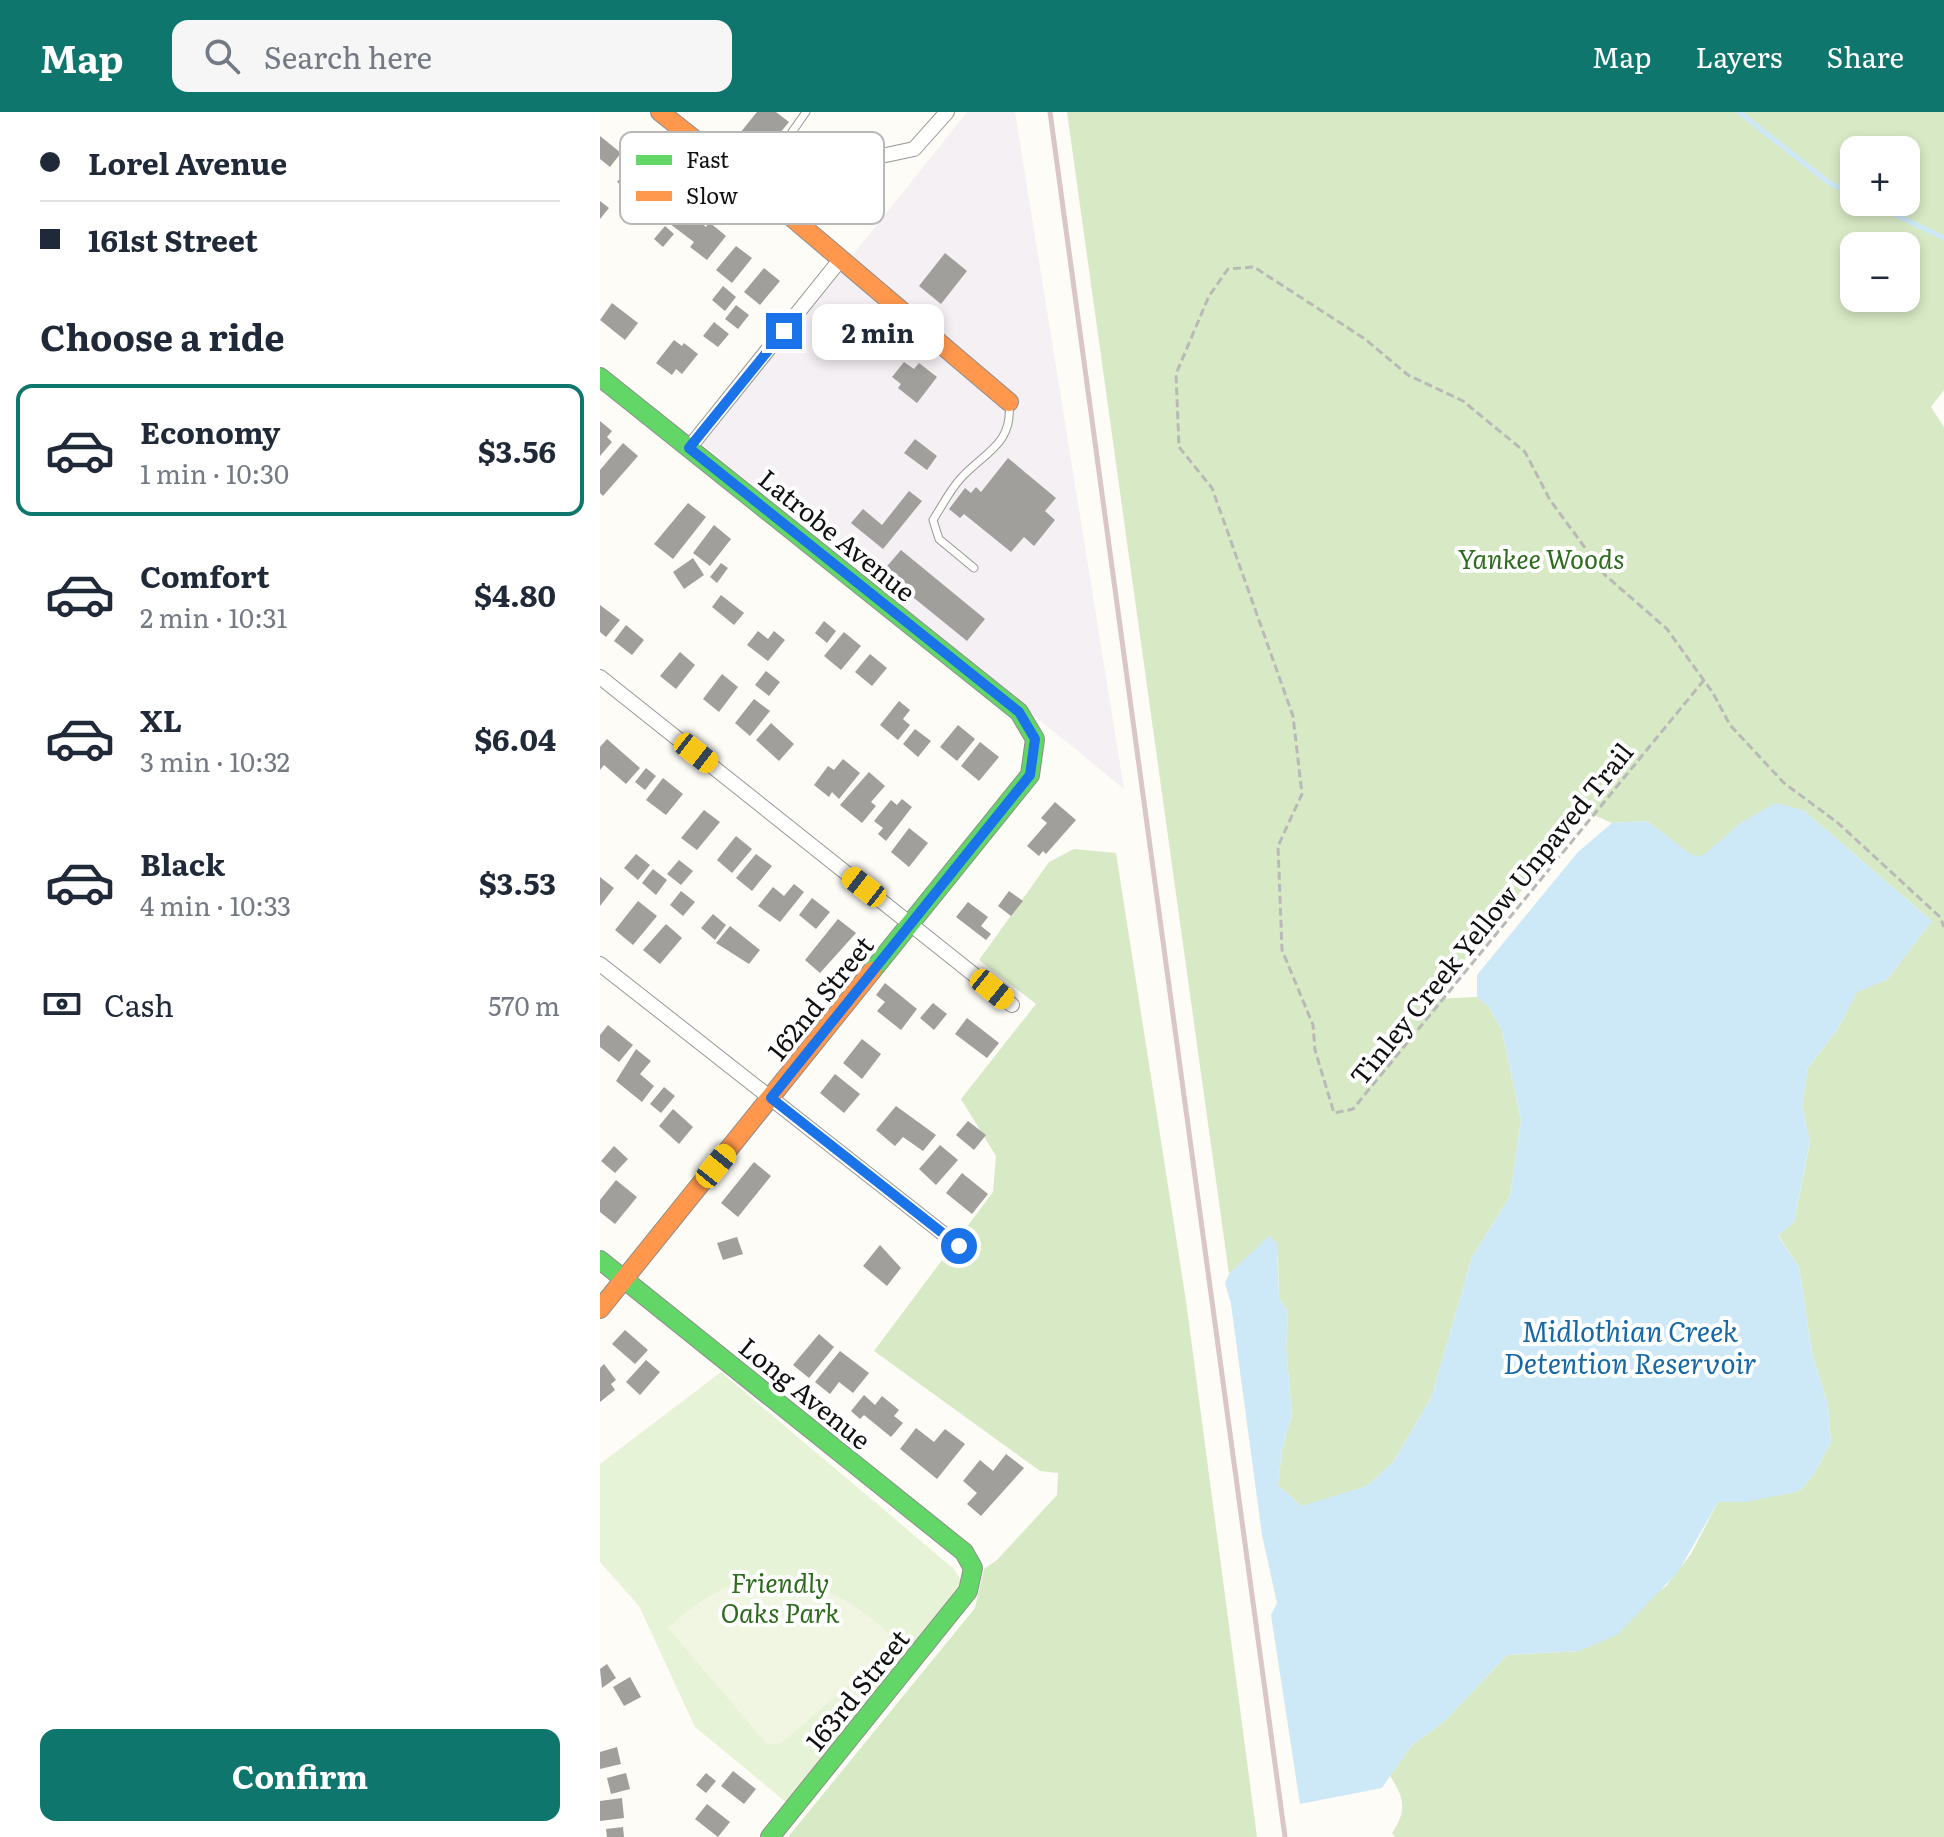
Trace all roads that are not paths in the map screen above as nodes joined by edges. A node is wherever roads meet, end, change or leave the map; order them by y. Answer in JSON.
{"nodes":[{"id":1,"x":806,"y":112,"type":"edge"},
{"id":2,"x":947,"y":112,"type":"edge"},
{"id":3,"x":667,"y":114,"type":"edge"},
{"id":4,"x":689,"y":132,"type":"edge"},
{"id":5,"x":792,"y":132,"type":"edge"},
{"id":6,"x":884,"y":155,"type":"edge"},
{"id":7,"x":799,"y":224,"type":"edge"},
{"id":8,"x":840,"y":260,"type":"junction"},
{"id":9,"x":600,"y":377,"type":"edge"},
{"id":10,"x":1009,"y":402,"type":"joint"},
{"id":11,"x":689,"y":448,"type":"junction"},
{"id":12,"x":974,"y":568,"type":"dead end"},
{"id":13,"x":600,"y":677,"type":"edge"},
{"id":14,"x":1035,"y":739,"type":"joint"},
{"id":15,"x":912,"y":925,"type":"junction"},
{"id":16,"x":600,"y":964,"type":"edge"},
{"id":17,"x":1012,"y":1005,"type":"dead end"},
{"id":18,"x":771,"y":1098,"type":"junction"},
{"id":19,"x":959,"y":1246,"type":"dead end"},
{"id":20,"x":600,"y":1260,"type":"edge"},
{"id":21,"x":624,"y":1279,"type":"junction"},
{"id":22,"x":600,"y":1309,"type":"edge"},
{"id":23,"x":973,"y":1568,"type":"joint"},
{"id":24,"x":770,"y":1837,"type":"edge"}],
"edges":[{"from":1,"to":5,"type":"lane"},
{"from":2,"to":6,"type":"street"},
{"from":3,"to":4,"type":"street"},
{"from":7,"to":8,"type":"street"},
{"from":8,"to":10,"type":"street"},
{"from":8,"to":11,"type":"street"},
{"from":9,"to":11,"type":"street","name":"Latrobe Avenue"},
{"from":10,"to":12,"type":"lane"},
{"from":11,"to":14,"type":"street","name":"Latrobe Avenue"},
{"from":13,"to":15,"type":"street"},
{"from":14,"to":15,"type":"street","name":"162nd Street"},
{"from":15,"to":17,"type":"street"},
{"from":15,"to":18,"type":"street","name":"162nd Street"},
{"from":16,"to":18,"type":"street"},
{"from":18,"to":19,"type":"street"},
{"from":18,"to":21,"type":"street","name":"162nd Street"},
{"from":20,"to":21,"type":"street","name":"Long Avenue"},
{"from":21,"to":22,"type":"street","name":"162nd Street"},
{"from":21,"to":23,"type":"street","name":"Long Avenue"},
{"from":23,"to":24,"type":"street","name":"163rd Street"}]}
